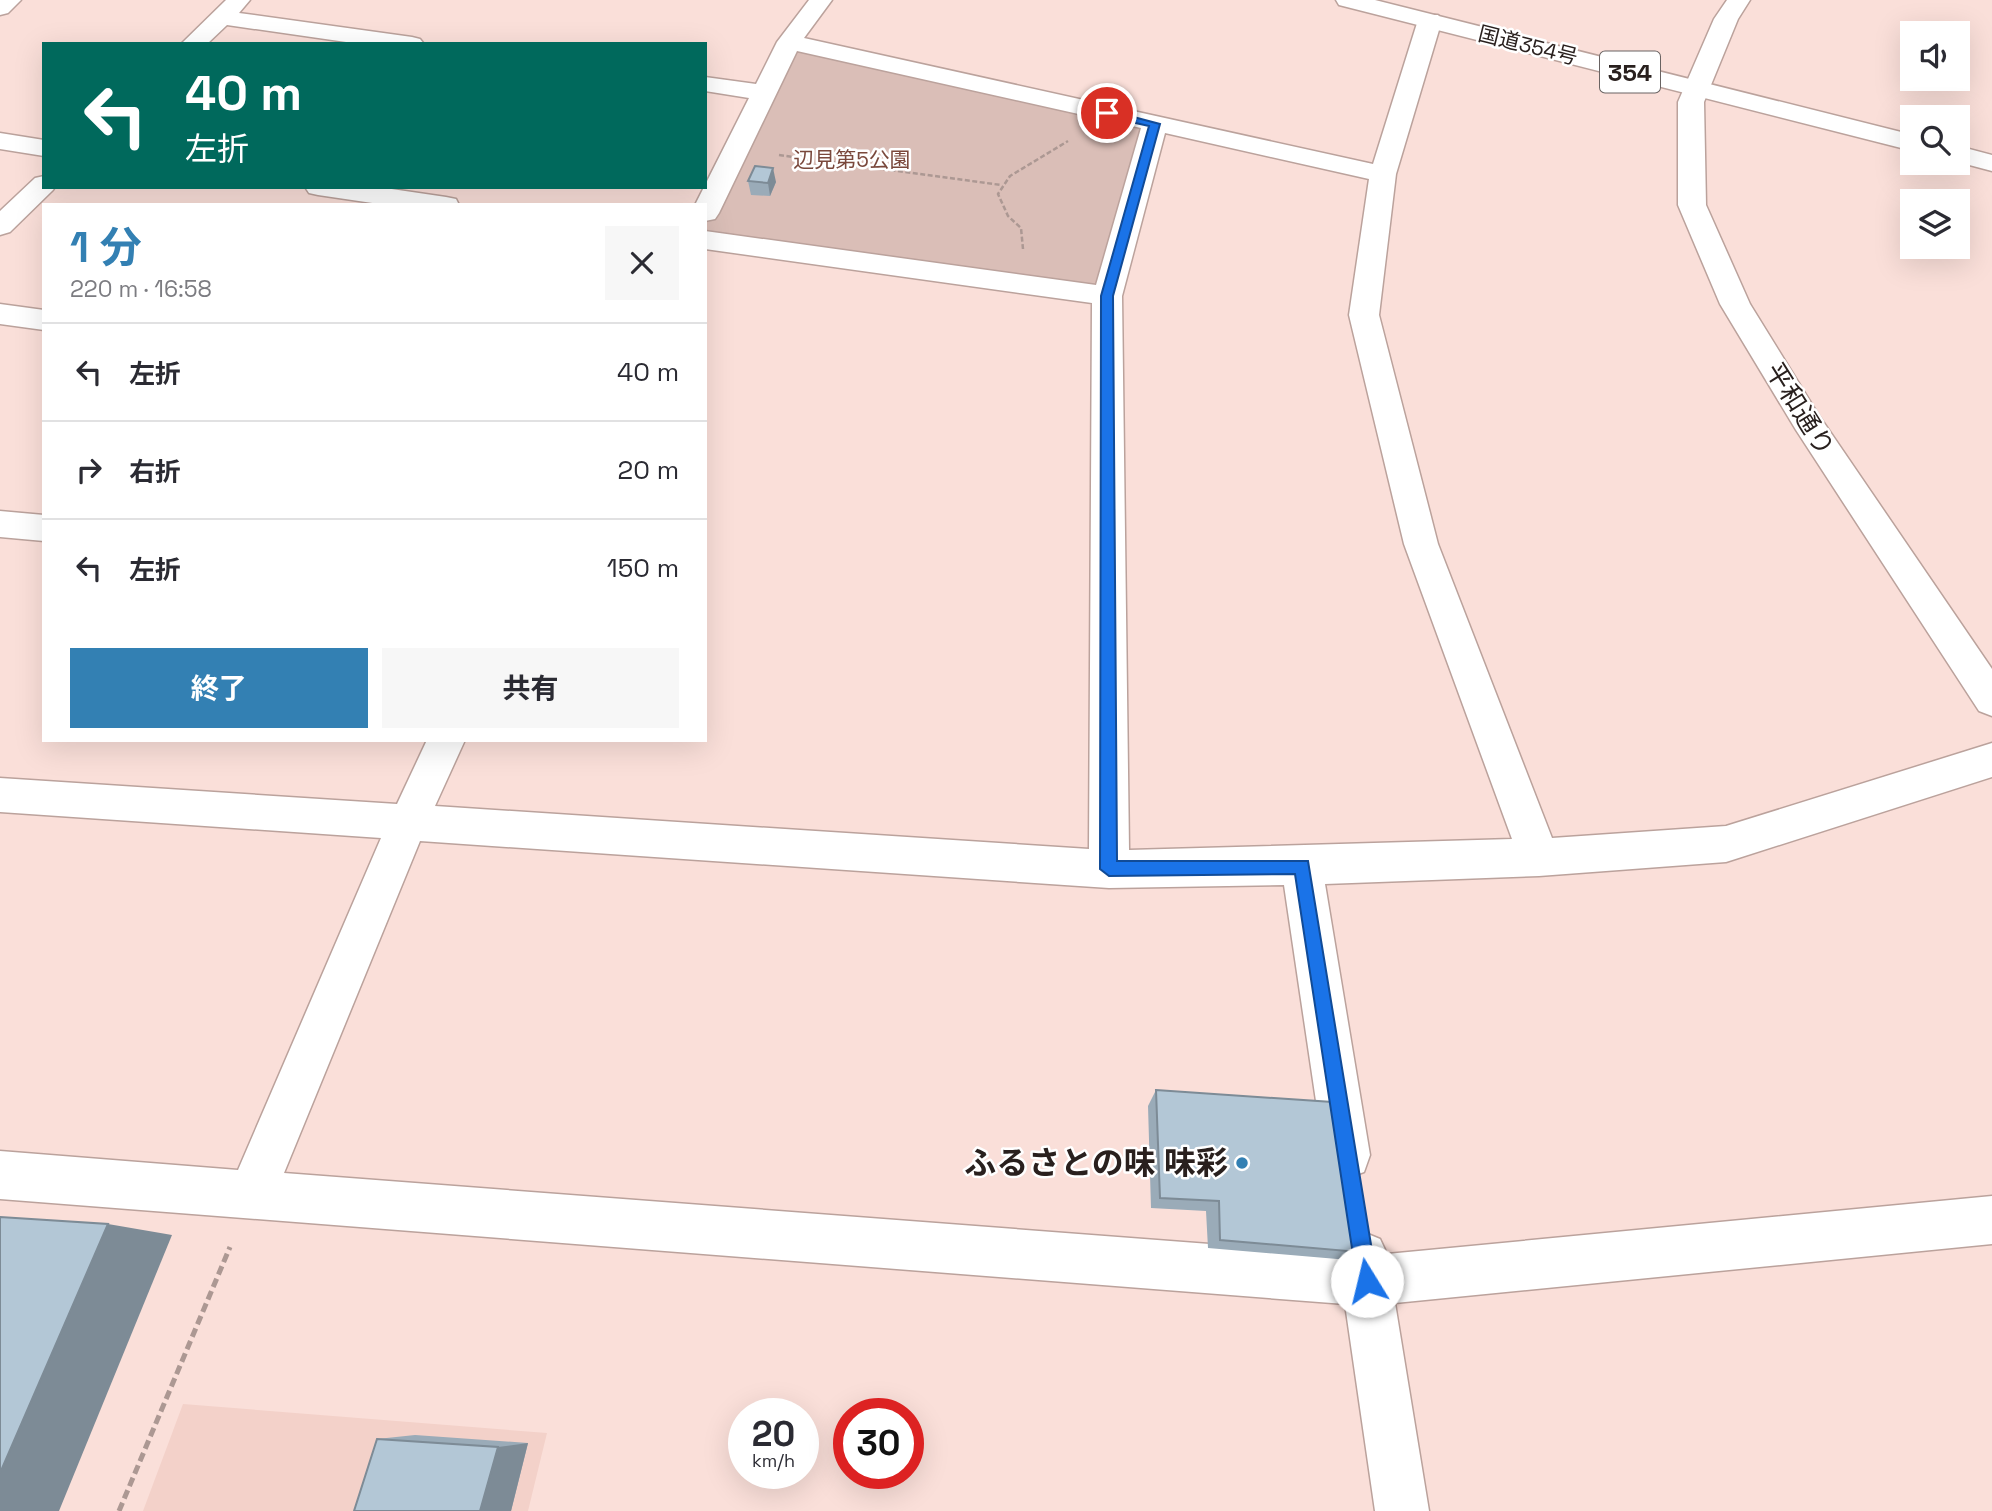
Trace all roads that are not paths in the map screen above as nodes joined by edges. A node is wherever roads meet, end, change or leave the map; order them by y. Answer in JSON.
{"nodes":[{"id":1,"x":10,"y":0,"type":"edge"},
{"id":2,"x":239,"y":0,"type":"edge"},
{"id":3,"x":821,"y":0,"type":"edge"},
{"id":4,"x":1347,"y":0,"type":"edge"},
{"id":5,"x":1739,"y":0,"type":"edge"},
{"id":6,"x":0,"y":8,"type":"edge"},
{"id":7,"x":221,"y":17,"type":"junction"},
{"id":8,"x":1430,"y":20,"type":"junction"},
{"id":9,"x":195,"y":42,"type":"edge"},
{"id":10,"x":398,"y":42,"type":"edge"},
{"id":11,"x":789,"y":42,"type":"junction"},
{"id":12,"x":707,"y":85,"type":"edge"},
{"id":13,"x":1699,"y":89,"type":"junction"},
{"id":14,"x":764,"y":93,"type":"junction"},
{"id":15,"x":1155,"y":124,"type":"junction"},
{"id":16,"x":1900,"y":140,"type":"edge"},
{"id":17,"x":0,"y":141,"type":"edge"},
{"id":18,"x":42,"y":148,"type":"edge"},
{"id":19,"x":1970,"y":157,"type":"edge"},
{"id":20,"x":1992,"y":163,"type":"edge"},
{"id":21,"x":1383,"y":174,"type":"junction"},
{"id":22,"x":42,"y":186,"type":"edge"},
{"id":23,"x":332,"y":189,"type":"edge"},
{"id":24,"x":432,"y":203,"type":"edge"},
{"id":25,"x":707,"y":209,"type":"edge"},
{"id":26,"x":0,"y":226,"type":"edge"},
{"id":27,"x":707,"y":240,"type":"edge"},
{"id":28,"x":1107,"y":296,"type":"junction"},
{"id":29,"x":0,"y":314,"type":"edge"},
{"id":30,"x":42,"y":320,"type":"edge"},
{"id":31,"x":0,"y":524,"type":"edge"},
{"id":32,"x":42,"y":528,"type":"edge"},
{"id":33,"x":1992,"y":700,"type":"edge"},
{"id":34,"x":445,"y":742,"type":"edge"},
{"id":35,"x":1992,"y":760,"type":"edge"},
{"id":36,"x":0,"y":795,"type":"edge"},
{"id":37,"x":408,"y":822,"type":"junction"},
{"id":38,"x":1539,"y":857,"type":"junction"},
{"id":39,"x":1302,"y":866,"type":"junction"},
{"id":40,"x":1109,"y":869,"type":"junction"},
{"id":41,"x":0,"y":1175,"type":"edge"},
{"id":42,"x":252,"y":1194,"type":"junction"},
{"id":43,"x":1992,"y":1220,"type":"edge"},
{"id":44,"x":1367,"y":1281,"type":"junction"},
{"id":45,"x":1402,"y":1511,"type":"edge"}],
"edges":[{"from":1,"to":6,"type":"main road"},
{"from":2,"to":7,"type":"main road"},
{"from":3,"to":11,"type":"main road"},
{"from":4,"to":8,"type":"main road","name":"国道354号","number":"354"},
{"from":5,"to":13,"type":"main road","name":"平和通り"},
{"from":7,"to":9,"type":"main road"},
{"from":7,"to":10,"type":"main road"},
{"from":8,"to":13,"type":"main road","name":"国道354号","number":"354"},
{"from":8,"to":21,"type":"main road"},
{"from":11,"to":14,"type":"main road"},
{"from":11,"to":15,"type":"main road"},
{"from":12,"to":14,"type":"main road"},
{"from":13,"to":16,"type":"main road","name":"国道354号","number":"354"},
{"from":13,"to":33,"type":"main road","name":"平和通り"},
{"from":14,"to":25,"type":"main road"},
{"from":15,"to":21,"type":"main road"},
{"from":15,"to":28,"type":"main road"},
{"from":17,"to":18,"type":"main road"},
{"from":19,"to":20,"type":"main road"},
{"from":21,"to":38,"type":"main road"},
{"from":22,"to":26,"type":"main road"},
{"from":23,"to":24,"type":"main road"},
{"from":27,"to":28,"type":"main road"},
{"from":28,"to":40,"type":"main road"},
{"from":29,"to":30,"type":"main road"},
{"from":31,"to":32,"type":"main road"},
{"from":34,"to":37,"type":"main road"},
{"from":35,"to":38,"type":"main road"},
{"from":36,"to":37,"type":"main road"},
{"from":37,"to":40,"type":"main road"},
{"from":37,"to":42,"type":"main road"},
{"from":38,"to":39,"type":"main road"},
{"from":39,"to":40,"type":"main road"},
{"from":39,"to":44,"type":"main road"},
{"from":41,"to":42,"type":"main road"},
{"from":42,"to":44,"type":"main road"},
{"from":43,"to":44,"type":"main road"},
{"from":44,"to":45,"type":"main road"}]}
